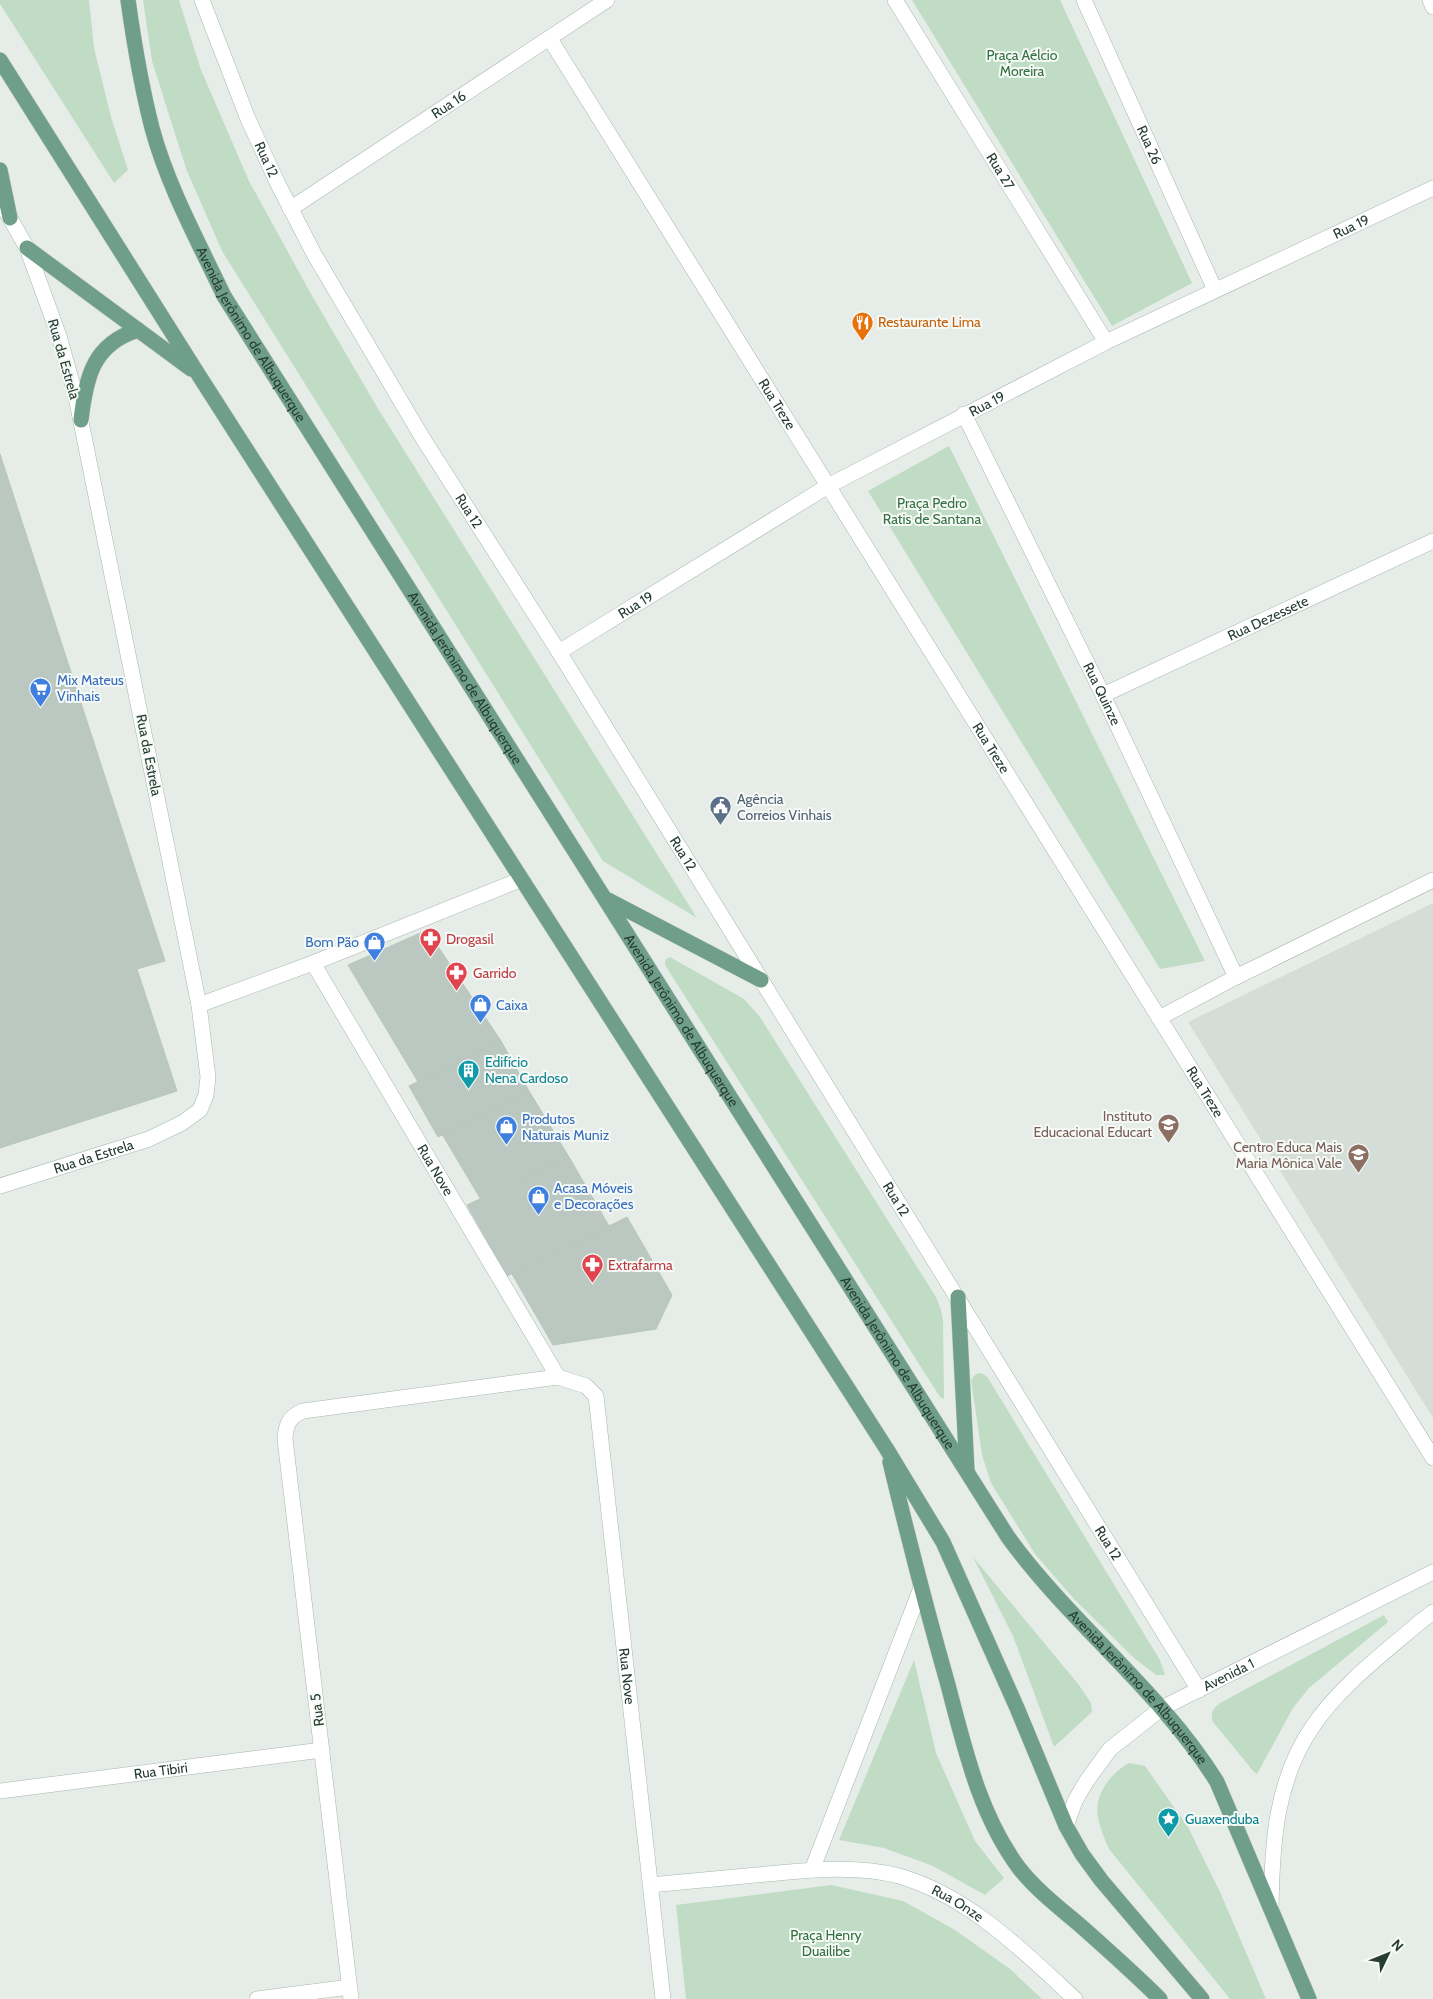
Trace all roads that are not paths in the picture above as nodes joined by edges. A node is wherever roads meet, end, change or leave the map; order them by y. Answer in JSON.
{"nodes":[{"id":1,"x":128,"y":0,"type":"edge"},
{"id":2,"x":202,"y":0,"type":"edge"},
{"id":3,"x":607,"y":0,"type":"edge"},
{"id":4,"x":895,"y":0,"type":"edge"},
{"id":5,"x":1084,"y":0,"type":"edge"},
{"id":6,"x":1430,"y":0,"type":"edge"},
{"id":7,"x":1433,"y":6,"type":"edge"},
{"id":8,"x":550,"y":39,"type":"junction"},
{"id":9,"x":0,"y":60,"type":"edge"},
{"id":10,"x":0,"y":170,"type":"edge"},
{"id":11,"x":1433,"y":188,"type":"edge"},
{"id":12,"x":0,"y":200,"type":"edge"},
{"id":13,"x":290,"y":209,"type":"junction"},
{"id":14,"x":10,"y":218,"type":"junction"},
{"id":15,"x":27,"y":248,"type":"junction"},
{"id":16,"x":1215,"y":290,"type":"junction"},
{"id":17,"x":138,"y":330,"type":"junction"},
{"id":18,"x":1106,"y":342,"type":"junction"},
{"id":19,"x":198,"y":374,"type":"junction"},
{"id":20,"x":964,"y":414,"type":"junction"},
{"id":21,"x":81,"y":420,"type":"junction"},
{"id":22,"x":828,"y":486,"type":"junction"},
{"id":23,"x":1433,"y":541,"type":"edge"},
{"id":24,"x":560,"y":652,"type":"junction"},
{"id":25,"x":1103,"y":695,"type":"junction"},
{"id":26,"x":522,"y":880,"type":"junction"},
{"id":27,"x":1433,"y":880,"type":"edge"},
{"id":28,"x":606,"y":899,"type":"junction"},
{"id":29,"x":313,"y":963,"type":"junction"},
{"id":30,"x":1236,"y":977,"type":"junction"},
{"id":31,"x":762,"y":980,"type":"junction"},
{"id":32,"x":199,"y":1005,"type":"junction"},
{"id":33,"x":1160,"y":1018,"type":"junction"},
{"id":34,"x":0,"y":1186,"type":"edge"},
{"id":35,"x":958,"y":1297,"type":"junction"},
{"id":36,"x":558,"y":1377,"type":"junction"},
{"id":37,"x":288,"y":1421,"type":"joint"},
{"id":38,"x":886,"y":1448,"type":"junction"},
{"id":39,"x":1433,"y":1458,"type":"edge"},
{"id":40,"x":967,"y":1473,"type":"junction"},
{"id":41,"x":1433,"y":1572,"type":"edge"},
{"id":42,"x":921,"y":1588,"type":"junction"},
{"id":43,"x":1433,"y":1612,"type":"edge"},
{"id":44,"x":1199,"y":1690,"type":"junction"},
{"id":45,"x":1162,"y":1708,"type":"junction"},
{"id":46,"x":322,"y":1750,"type":"junction"},
{"id":47,"x":0,"y":1791,"type":"edge"},
{"id":48,"x":1066,"y":1826,"type":"junction"},
{"id":49,"x":812,"y":1870,"type":"junction"},
{"id":50,"x":650,"y":1884,"type":"junction"},
{"id":51,"x":1271,"y":1910,"type":"junction"},
{"id":52,"x":351,"y":1993,"type":"edge"},
{"id":53,"x":257,"y":1999,"type":"edge"},
{"id":54,"x":663,"y":1999,"type":"edge"},
{"id":55,"x":1075,"y":1999,"type":"edge"},
{"id":56,"x":1160,"y":1999,"type":"edge"},
{"id":57,"x":1202,"y":1999,"type":"edge"},
{"id":58,"x":1310,"y":1999,"type":"edge"}],
"edges":[{"from":1,"to":28,"type":"main road","name":"Avenida Jerônimo de Albuquerque"},
{"from":2,"to":13,"type":"street","name":"Rua 12"},
{"from":3,"to":8,"type":"street","name":"Rua 16"},
{"from":4,"to":18,"type":"street","name":"Rua 27"},
{"from":5,"to":16,"type":"street","name":"Rua 26"},
{"from":6,"to":7,"type":"street"},
{"from":8,"to":13,"type":"street","name":"Rua 16"},
{"from":8,"to":22,"type":"street","name":"Rua Treze"},
{"from":9,"to":19,"type":"main road"},
{"from":10,"to":14,"type":"main road"},
{"from":11,"to":16,"type":"street","name":"Rua 19"},
{"from":12,"to":14,"type":"street","name":"Rua da Estrela"},
{"from":13,"to":24,"type":"street","name":"Rua 12"},
{"from":14,"to":15,"type":"street","name":"Rua da Estrela"},
{"from":15,"to":17,"type":"main road"},
{"from":15,"to":21,"type":"street","name":"Rua da Estrela"},
{"from":16,"to":18,"type":"street","name":"Rua 19"},
{"from":17,"to":19,"type":"main road"},
{"from":17,"to":21,"type":"main road"},
{"from":18,"to":20,"type":"street","name":"Rua 19"},
{"from":19,"to":26,"type":"main road"},
{"from":20,"to":22,"type":"street","name":"Rua 19"},
{"from":20,"to":25,"type":"street","name":"Rua Quinze"},
{"from":21,"to":32,"type":"street","name":"Rua da Estrela"},
{"from":22,"to":24,"type":"street","name":"Rua 19"},
{"from":22,"to":33,"type":"street","name":"Rua Treze"},
{"from":23,"to":25,"type":"street","name":"Rua Dezessete"},
{"from":24,"to":31,"type":"street","name":"Rua 12"},
{"from":25,"to":30,"type":"street","name":"Rua Quinze"},
{"from":26,"to":29,"type":"street"},
{"from":26,"to":38,"type":"main road"},
{"from":27,"to":30,"type":"street"},
{"from":28,"to":31,"type":"main road"},
{"from":28,"to":40,"type":"main road","name":"Avenida Jerônimo de Albuquerque"},
{"from":29,"to":32,"type":"street"},
{"from":29,"to":36,"type":"street","name":"Rua Nove"},
{"from":30,"to":33,"type":"street"},
{"from":31,"to":35,"type":"street","name":"Rua 12"},
{"from":32,"to":34,"type":"street","name":"Rua da Estrela"},
{"from":33,"to":39,"type":"street","name":"Rua Treze"},
{"from":35,"to":40,"type":"main road"},
{"from":35,"to":44,"type":"street","name":"Rua 12"},
{"from":36,"to":37,"type":"street","name":"Rua Nove"},
{"from":36,"to":50,"type":"street","name":"Rua Nove"},
{"from":37,"to":46,"type":"street","name":"Rua 5"},
{"from":38,"to":42,"type":"main road"},
{"from":38,"to":48,"type":"main road"},
{"from":40,"to":45,"type":"main road","name":"Avenida Jerônimo de Albuquerque"},
{"from":41,"to":44,"type":"street","name":"Avenida 1"},
{"from":42,"to":49,"type":"street"},
{"from":42,"to":56,"type":"main road"},
{"from":43,"to":51,"type":"street"},
{"from":44,"to":45,"type":"street","name":"Avenida 1"},
{"from":45,"to":48,"type":"street","name":"Avenida 1"},
{"from":45,"to":51,"type":"main road","name":"Avenida Jerônimo de Albuquerque"},
{"from":46,"to":47,"type":"street","name":"Rua Tibiri"},
{"from":46,"to":52,"type":"street","name":"Rua 5"},
{"from":48,"to":57,"type":"main road"},
{"from":49,"to":50,"type":"street","name":"Rua Onze"},
{"from":49,"to":55,"type":"street","name":"Rua Onze"},
{"from":50,"to":54,"type":"street","name":"Rua Nove"},
{"from":51,"to":58,"type":"main road","name":"Avenida Jerônimo de Albuquerque"},
{"from":52,"to":53,"type":"street"}]}
